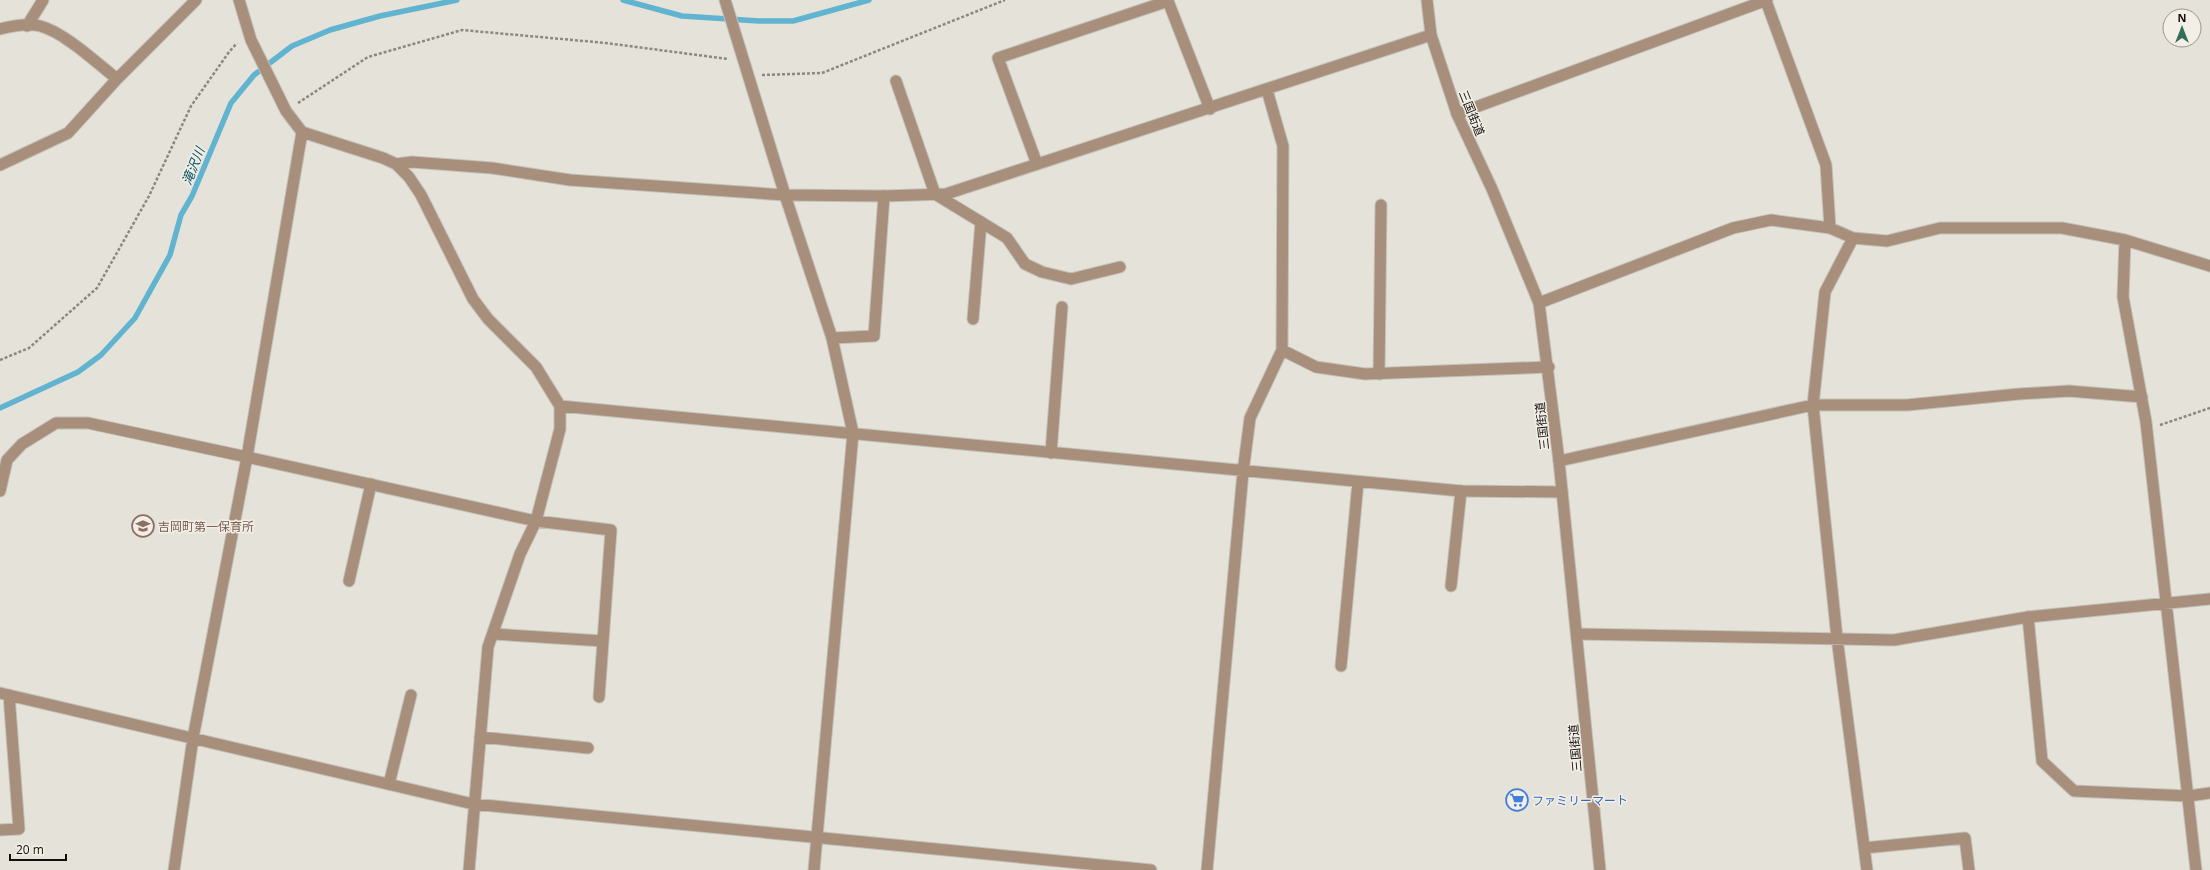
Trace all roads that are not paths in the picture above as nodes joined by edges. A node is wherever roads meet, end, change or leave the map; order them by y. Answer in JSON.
{"nodes":[{"id":1,"x":43,"y":0,"type":"edge"},
{"id":2,"x":196,"y":0,"type":"edge"},
{"id":3,"x":239,"y":0,"type":"edge"},
{"id":4,"x":725,"y":0,"type":"edge"},
{"id":5,"x":1427,"y":0,"type":"edge"},
{"id":6,"x":1767,"y":0,"type":"edge"},
{"id":7,"x":28,"y":26,"type":"junction"},
{"id":8,"x":0,"y":30,"type":"edge"},
{"id":9,"x":1431,"y":35,"type":"junction"},
{"id":10,"x":117,"y":79,"type":"junction"},
{"id":11,"x":896,"y":81,"type":"dead end"},
{"id":12,"x":1267,"y":90,"type":"junction"},
{"id":13,"x":1210,"y":109,"type":"junction"},
{"id":14,"x":1457,"y":114,"type":"junction"},
{"id":15,"x":302,"y":132,"type":"junction"},
{"id":16,"x":396,"y":164,"type":"junction"},
{"id":17,"x":1037,"y":164,"type":"junction"},
{"id":18,"x":0,"y":165,"type":"edge"},
{"id":19,"x":935,"y":194,"type":"junction"},
{"id":20,"x":785,"y":195,"type":"junction"},
{"id":21,"x":884,"y":196,"type":"junction"},
{"id":22,"x":1381,"y":204,"type":"dead end"},
{"id":23,"x":982,"y":222,"type":"junction"},
{"id":24,"x":1830,"y":228,"type":"junction"},
{"id":25,"x":1853,"y":238,"type":"junction"},
{"id":26,"x":2125,"y":240,"type":"junction"},
{"id":27,"x":2210,"y":266,"type":"edge"},
{"id":28,"x":1120,"y":267,"type":"dead end"},
{"id":29,"x":1539,"y":303,"type":"junction"},
{"id":30,"x":1062,"y":307,"type":"dead end"},
{"id":31,"x":973,"y":319,"type":"dead end"},
{"id":32,"x":832,"y":338,"type":"junction"},
{"id":33,"x":1282,"y":350,"type":"junction"},
{"id":34,"x":1549,"y":366,"type":"junction"},
{"id":35,"x":1378,"y":374,"type":"junction"},
{"id":36,"x":2142,"y":397,"type":"junction"},
{"id":37,"x":1813,"y":405,"type":"junction"},
{"id":38,"x":560,"y":406,"type":"junction"},
{"id":39,"x":853,"y":433,"type":"junction"},
{"id":40,"x":1051,"y":453,"type":"junction"},
{"id":41,"x":247,"y":456,"type":"junction"},
{"id":42,"x":1559,"y":461,"type":"junction"},
{"id":43,"x":1243,"y":472,"type":"junction"},
{"id":44,"x":1358,"y":482,"type":"junction"},
{"id":45,"x":371,"y":484,"type":"junction"},
{"id":46,"x":0,"y":491,"type":"edge"},
{"id":47,"x":1461,"y":491,"type":"junction"},
{"id":48,"x":1562,"y":492,"type":"junction"},
{"id":49,"x":536,"y":521,"type":"junction"},
{"id":50,"x":349,"y":581,"type":"dead end"},
{"id":51,"x":1452,"y":586,"type":"dead end"},
{"id":52,"x":2210,"y":598,"type":"edge"},
{"id":53,"x":2167,"y":604,"type":"junction"},
{"id":54,"x":2028,"y":617,"type":"junction"},
{"id":55,"x":493,"y":634,"type":"junction"},
{"id":56,"x":1577,"y":634,"type":"junction"},
{"id":57,"x":1837,"y":638,"type":"junction"},
{"id":58,"x":603,"y":641,"type":"junction"},
{"id":59,"x":1341,"y":666,"type":"dead end"},
{"id":60,"x":5,"y":694,"type":"edge"},
{"id":61,"x":411,"y":694,"type":"dead end"},
{"id":62,"x":599,"y":697,"type":"dead end"},
{"id":63,"x":480,"y":737,"type":"junction"},
{"id":64,"x":193,"y":738,"type":"junction"},
{"id":65,"x":588,"y":748,"type":"dead end"},
{"id":66,"x":389,"y":784,"type":"junction"},
{"id":67,"x":2210,"y":793,"type":"edge"},
{"id":68,"x":2189,"y":796,"type":"junction"},
{"id":69,"x":473,"y":804,"type":"junction"},
{"id":70,"x":0,"y":830,"type":"edge"},
{"id":71,"x":818,"y":839,"type":"junction"},
{"id":72,"x":1864,"y":848,"type":"junction"},
{"id":73,"x":174,"y":870,"type":"edge"},
{"id":74,"x":469,"y":870,"type":"edge"},
{"id":75,"x":814,"y":870,"type":"edge"},
{"id":76,"x":1152,"y":870,"type":"edge"},
{"id":77,"x":1206,"y":870,"type":"edge"},
{"id":78,"x":1600,"y":870,"type":"edge"},
{"id":79,"x":1867,"y":870,"type":"edge"},
{"id":80,"x":1969,"y":870,"type":"edge"},
{"id":81,"x":2196,"y":870,"type":"edge"}],
"edges":[{"from":1,"to":7,"type":"street"},
{"from":2,"to":10,"type":"street"},
{"from":3,"to":15,"type":"street"},
{"from":4,"to":20,"type":"street"},
{"from":5,"to":9,"type":"street","name":"三国街道"},
{"from":6,"to":14,"type":"street"},
{"from":6,"to":24,"type":"street"},
{"from":7,"to":8,"type":"street"},
{"from":7,"to":10,"type":"street"},
{"from":9,"to":12,"type":"street"},
{"from":9,"to":14,"type":"street","name":"三国街道"},
{"from":10,"to":18,"type":"street"},
{"from":11,"to":19,"type":"street"},
{"from":12,"to":13,"type":"street"},
{"from":12,"to":33,"type":"street"},
{"from":13,"to":17,"type":"street"},
{"from":13,"to":17,"type":"street"},
{"from":14,"to":29,"type":"street","name":"三国街道"},
{"from":15,"to":16,"type":"street"},
{"from":15,"to":41,"type":"street"},
{"from":16,"to":20,"type":"street"},
{"from":16,"to":38,"type":"street"},
{"from":17,"to":19,"type":"street"},
{"from":19,"to":21,"type":"street"},
{"from":19,"to":23,"type":"street"},
{"from":20,"to":21,"type":"street"},
{"from":20,"to":32,"type":"street"},
{"from":21,"to":32,"type":"street"},
{"from":22,"to":35,"type":"street"},
{"from":23,"to":28,"type":"street"},
{"from":23,"to":31,"type":"street"},
{"from":24,"to":25,"type":"street"},
{"from":24,"to":29,"type":"street"},
{"from":25,"to":26,"type":"street"},
{"from":25,"to":37,"type":"street"},
{"from":26,"to":27,"type":"street"},
{"from":26,"to":36,"type":"street"},
{"from":29,"to":34,"type":"street","name":"三国街道"},
{"from":30,"to":40,"type":"street"},
{"from":32,"to":39,"type":"street"},
{"from":33,"to":35,"type":"street"},
{"from":33,"to":43,"type":"street"},
{"from":34,"to":35,"type":"street"},
{"from":34,"to":42,"type":"street","name":"三国街道"},
{"from":36,"to":37,"type":"street"},
{"from":36,"to":53,"type":"street"},
{"from":37,"to":42,"type":"street"},
{"from":37,"to":57,"type":"street"},
{"from":38,"to":39,"type":"street"},
{"from":38,"to":49,"type":"street"},
{"from":39,"to":40,"type":"street"},
{"from":39,"to":71,"type":"street"},
{"from":40,"to":43,"type":"street"},
{"from":41,"to":45,"type":"street"},
{"from":41,"to":46,"type":"street"},
{"from":41,"to":64,"type":"street"},
{"from":42,"to":48,"type":"street","name":"三国街道"},
{"from":43,"to":44,"type":"street"},
{"from":43,"to":77,"type":"street"},
{"from":44,"to":47,"type":"street"},
{"from":44,"to":59,"type":"street"},
{"from":45,"to":49,"type":"street"},
{"from":45,"to":50,"type":"street"},
{"from":47,"to":48,"type":"street"},
{"from":47,"to":51,"type":"street"},
{"from":48,"to":56,"type":"street","name":"三国街道"},
{"from":49,"to":55,"type":"street"},
{"from":49,"to":58,"type":"street"},
{"from":52,"to":53,"type":"street"},
{"from":53,"to":54,"type":"street"},
{"from":53,"to":68,"type":"street"},
{"from":54,"to":57,"type":"street"},
{"from":54,"to":68,"type":"street"},
{"from":55,"to":58,"type":"street"},
{"from":55,"to":63,"type":"street"},
{"from":56,"to":57,"type":"street"},
{"from":56,"to":78,"type":"street","name":"三国街道"},
{"from":57,"to":72,"type":"street"},
{"from":58,"to":62,"type":"street"},
{"from":60,"to":64,"type":"street"},
{"from":60,"to":70,"type":"street"},
{"from":61,"to":66,"type":"street"},
{"from":63,"to":65,"type":"street"},
{"from":63,"to":69,"type":"street"},
{"from":64,"to":66,"type":"street"},
{"from":64,"to":73,"type":"street"},
{"from":66,"to":69,"type":"street"},
{"from":67,"to":68,"type":"street"},
{"from":68,"to":81,"type":"street"},
{"from":69,"to":71,"type":"street"},
{"from":69,"to":74,"type":"street"},
{"from":71,"to":75,"type":"street"},
{"from":71,"to":76,"type":"street"},
{"from":72,"to":79,"type":"street"},
{"from":72,"to":80,"type":"street"}]}
